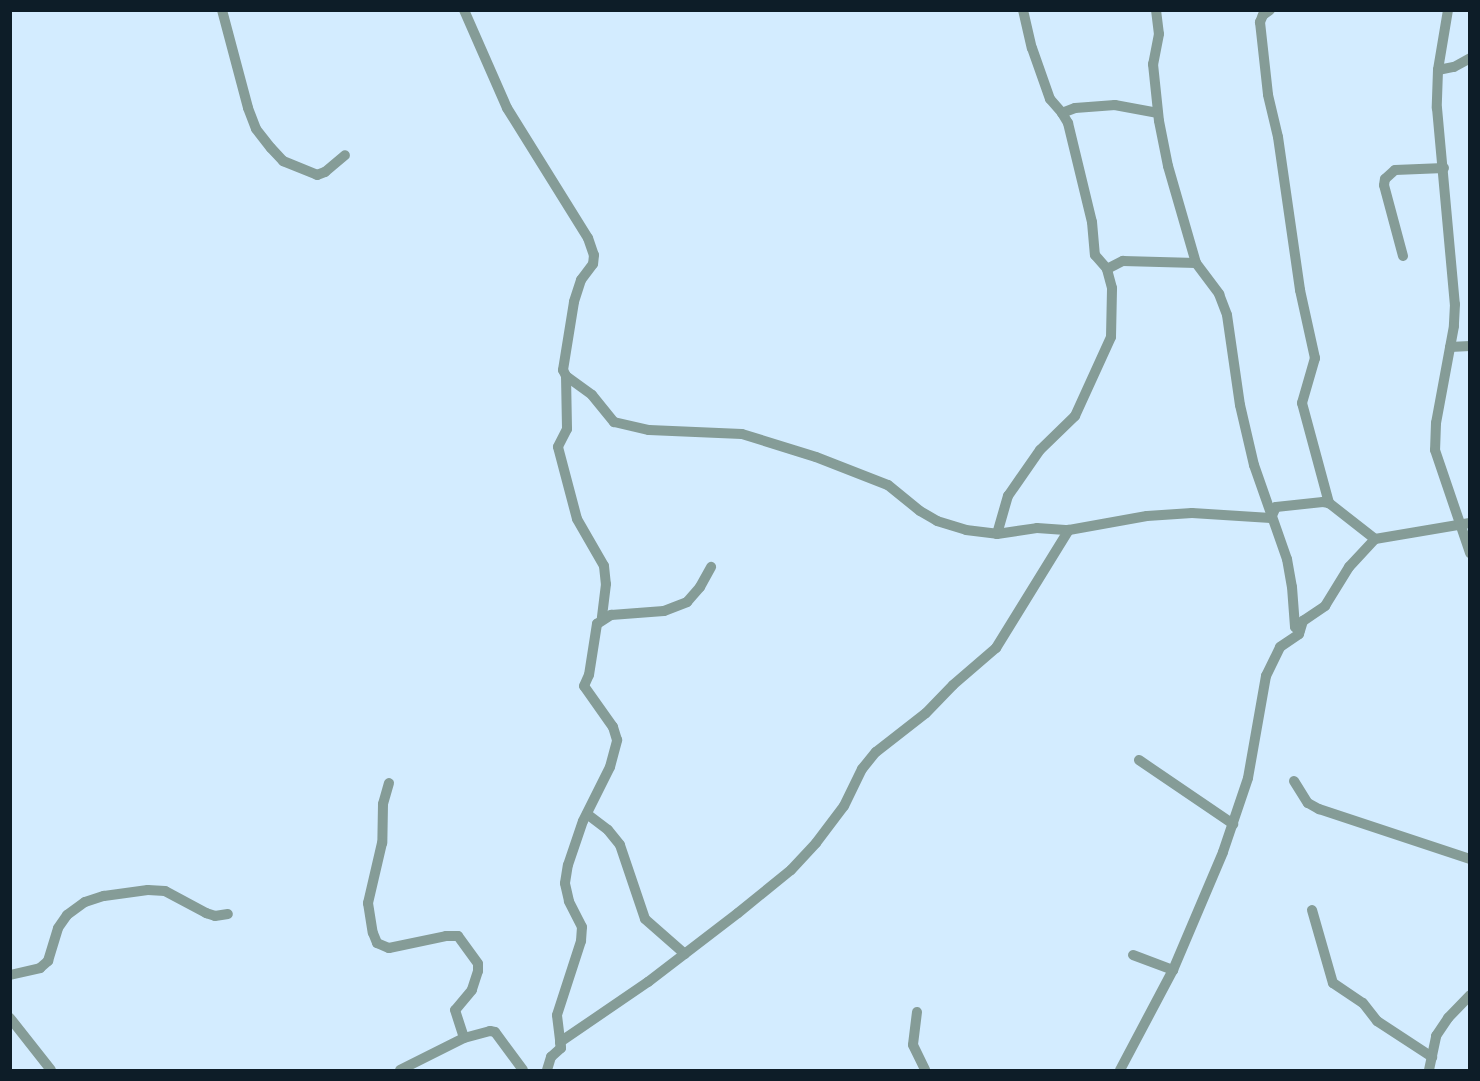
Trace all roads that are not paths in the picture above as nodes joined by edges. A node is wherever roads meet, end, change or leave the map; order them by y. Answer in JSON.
{"nodes":[{"id":1,"x":222,"y":10,"type":"edge"},
{"id":2,"x":464,"y":10,"type":"edge"},
{"id":3,"x":1023,"y":10,"type":"edge"},
{"id":4,"x":1156,"y":10,"type":"edge"},
{"id":5,"x":1270,"y":10,"type":"edge"},
{"id":6,"x":1448,"y":10,"type":"edge"},
{"id":7,"x":1470,"y":58,"type":"edge"},
{"id":8,"x":1438,"y":70,"type":"junction"},
{"id":9,"x":1062,"y":113,"type":"junction"},
{"id":10,"x":1158,"y":113,"type":"junction"},
{"id":11,"x":345,"y":155,"type":"dead end"},
{"id":12,"x":1444,"y":168,"type":"junction"},
{"id":13,"x":1403,"y":256,"type":"dead end"},
{"id":14,"x":1196,"y":263,"type":"junction"},
{"id":15,"x":1107,"y":269,"type":"junction"},
{"id":16,"x":1470,"y":346,"type":"edge"},
{"id":17,"x":1450,"y":347,"type":"junction"},
{"id":18,"x":566,"y":376,"type":"junction"},
{"id":19,"x":1329,"y":503,"type":"junction"},
{"id":20,"x":1271,"y":518,"type":"junction"},
{"id":21,"x":1464,"y":525,"type":"edge"},
{"id":22,"x":1069,"y":530,"type":"junction"},
{"id":23,"x":997,"y":534,"type":"junction"},
{"id":24,"x":1375,"y":539,"type":"junction"},
{"id":25,"x":1470,"y":552,"type":"edge"},
{"id":26,"x":711,"y":567,"type":"dead end"},
{"id":27,"x":602,"y":618,"type":"junction"},
{"id":28,"x":1300,"y":631,"type":"junction"},
{"id":29,"x":1139,"y":760,"type":"dead end"},
{"id":30,"x":1294,"y":781,"type":"dead end"},
{"id":31,"x":389,"y":783,"type":"dead end"},
{"id":32,"x":587,"y":814,"type":"junction"},
{"id":33,"x":1233,"y":824,"type":"junction"},
{"id":34,"x":1470,"y":859,"type":"edge"},
{"id":35,"x":1312,"y":910,"type":"dead end"},
{"id":36,"x":228,"y":914,"type":"dead end"},
{"id":37,"x":685,"y":954,"type":"junction"},
{"id":38,"x":1133,"y":955,"type":"dead end"},
{"id":39,"x":1173,"y":970,"type":"junction"},
{"id":40,"x":10,"y":975,"type":"edge"},
{"id":41,"x":1470,"y":994,"type":"edge"},
{"id":42,"x":917,"y":1012,"type":"dead end"},
{"id":43,"x":10,"y":1018,"type":"edge"},
{"id":44,"x":464,"y":1038,"type":"junction"},
{"id":45,"x":561,"y":1048,"type":"junction"},
{"id":46,"x":1432,"y":1057,"type":"junction"},
{"id":47,"x":51,"y":1071,"type":"edge"},
{"id":48,"x":400,"y":1071,"type":"edge"},
{"id":49,"x":523,"y":1071,"type":"edge"},
{"id":50,"x":547,"y":1071,"type":"edge"},
{"id":51,"x":925,"y":1071,"type":"edge"},
{"id":52,"x":1120,"y":1071,"type":"edge"},
{"id":53,"x":1429,"y":1071,"type":"edge"}],
"edges":[{"from":1,"to":11,"type":"street"},
{"from":2,"to":18,"type":"street"},
{"from":3,"to":9,"type":"street"},
{"from":4,"to":10,"type":"street"},
{"from":5,"to":19,"type":"street"},
{"from":6,"to":8,"type":"street"},
{"from":7,"to":8,"type":"street"},
{"from":8,"to":12,"type":"street"},
{"from":9,"to":10,"type":"street"},
{"from":9,"to":15,"type":"street"},
{"from":10,"to":14,"type":"street"},
{"from":12,"to":13,"type":"street"},
{"from":12,"to":17,"type":"street"},
{"from":14,"to":15,"type":"street"},
{"from":14,"to":20,"type":"street"},
{"from":15,"to":23,"type":"street"},
{"from":16,"to":17,"type":"street"},
{"from":17,"to":21,"type":"street"},
{"from":18,"to":23,"type":"street"},
{"from":18,"to":27,"type":"street"},
{"from":19,"to":20,"type":"street"},
{"from":19,"to":24,"type":"street"},
{"from":20,"to":22,"type":"street"},
{"from":20,"to":28,"type":"street"},
{"from":21,"to":24,"type":"street"},
{"from":21,"to":25,"type":"street"},
{"from":22,"to":23,"type":"street"},
{"from":22,"to":37,"type":"street"},
{"from":24,"to":28,"type":"street"},
{"from":26,"to":27,"type":"street"},
{"from":27,"to":32,"type":"street"},
{"from":28,"to":33,"type":"street"},
{"from":29,"to":33,"type":"street"},
{"from":30,"to":34,"type":"street"},
{"from":31,"to":44,"type":"street"},
{"from":32,"to":37,"type":"street"},
{"from":32,"to":45,"type":"street"},
{"from":33,"to":39,"type":"street"},
{"from":35,"to":46,"type":"street"},
{"from":36,"to":40,"type":"street"},
{"from":37,"to":45,"type":"street"},
{"from":38,"to":39,"type":"street"},
{"from":39,"to":52,"type":"street"},
{"from":41,"to":46,"type":"street"},
{"from":42,"to":51,"type":"street"},
{"from":43,"to":47,"type":"street"},
{"from":44,"to":48,"type":"street"},
{"from":44,"to":49,"type":"street"},
{"from":45,"to":50,"type":"street"},
{"from":46,"to":53,"type":"street"}]}
